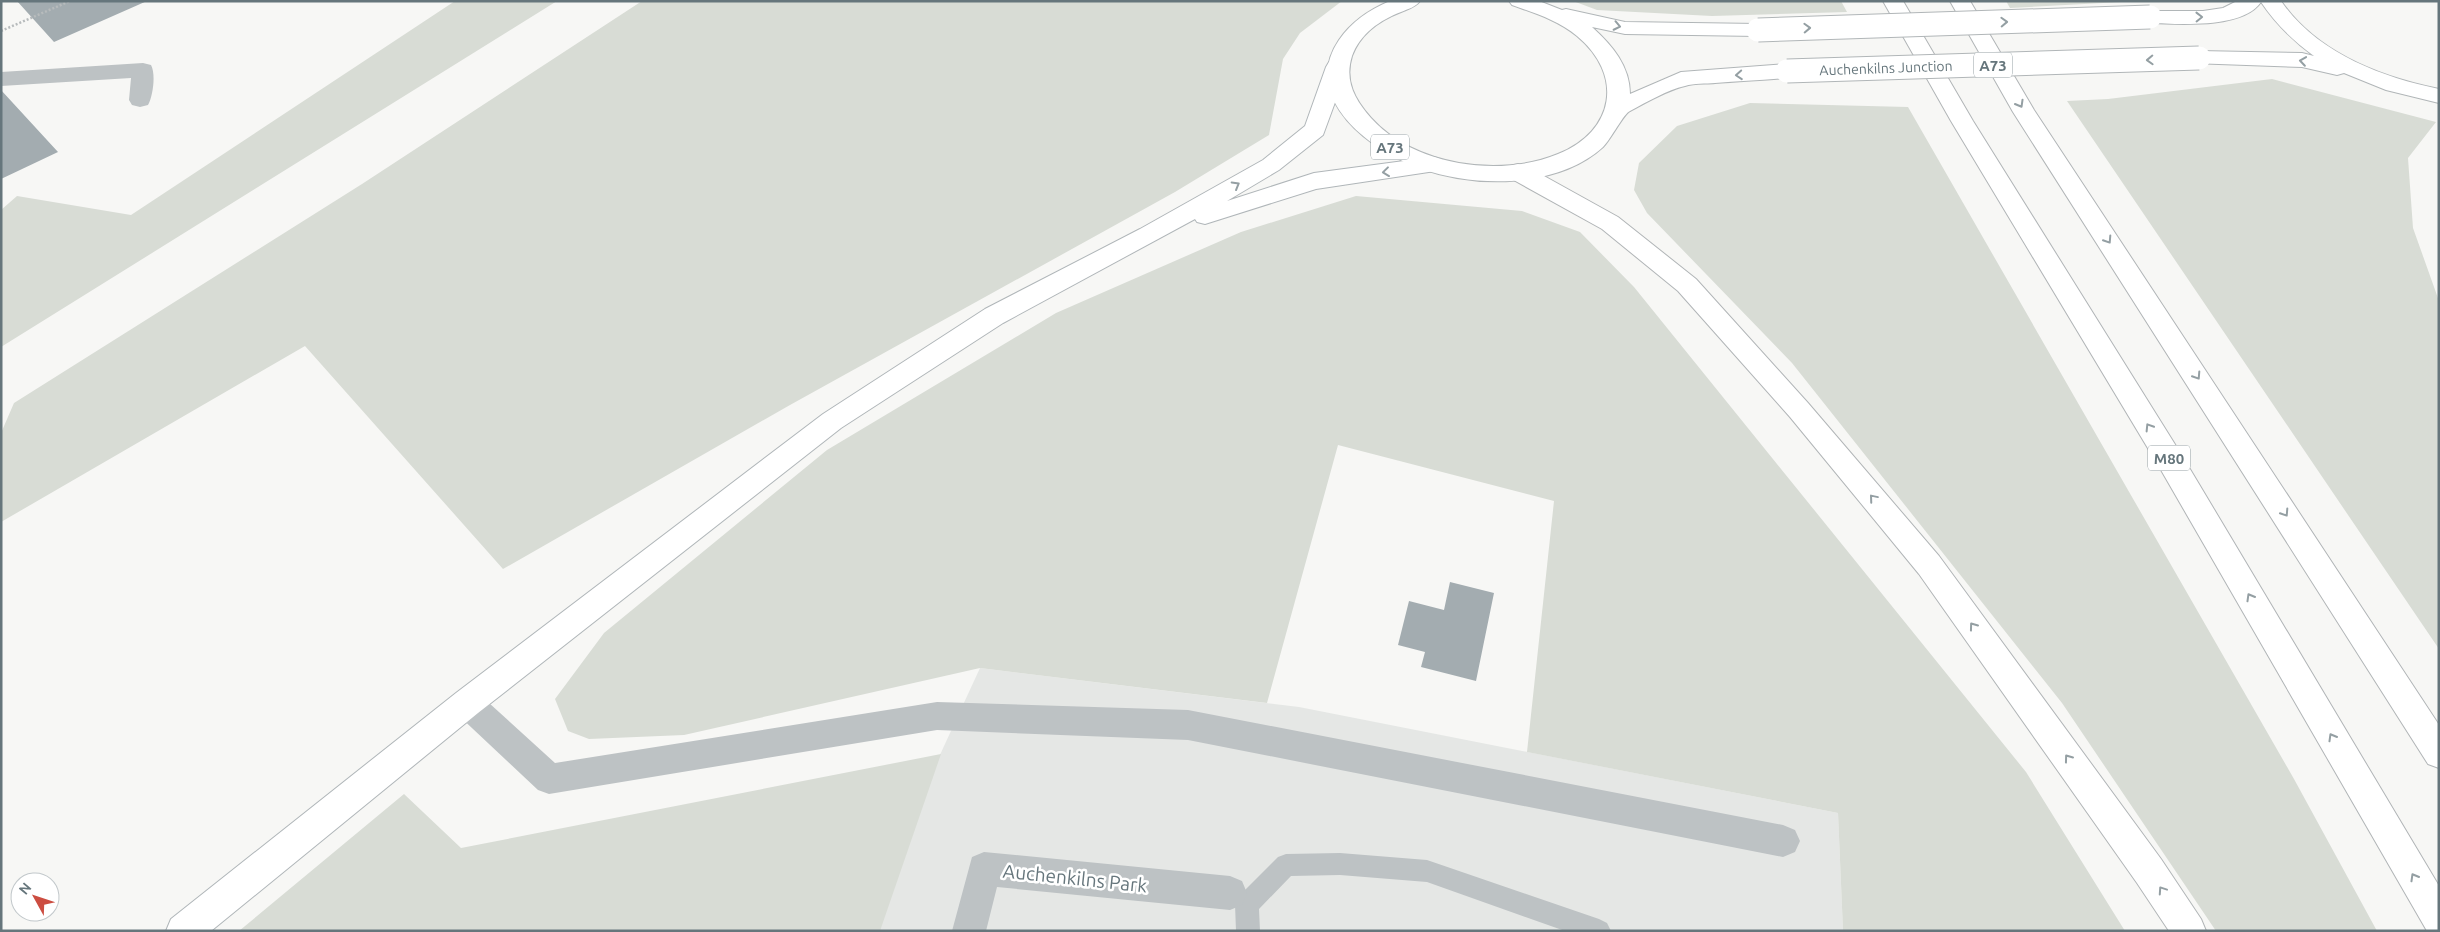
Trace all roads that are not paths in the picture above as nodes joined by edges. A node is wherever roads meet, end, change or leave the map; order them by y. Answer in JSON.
{"nodes":[{"id":1,"x":1410,"y":1,"type":"edge"},
{"id":2,"x":1519,"y":1,"type":"edge"},
{"id":3,"x":1893,"y":1,"type":"edge"},
{"id":4,"x":1960,"y":1,"type":"edge"},
{"id":5,"x":2252,"y":1,"type":"edge"},
{"id":6,"x":2271,"y":1,"type":"edge"},
{"id":7,"x":1552,"y":12,"type":"junction"},
{"id":8,"x":1337,"y":67,"type":"junction"},
{"id":9,"x":2368,"y":75,"type":"junction"},
{"id":10,"x":1,"y":79,"type":"edge"},
{"id":11,"x":2439,"y":96,"type":"edge"},
{"id":12,"x":140,"y":100,"type":"dead end"},
{"id":13,"x":1619,"y":107,"type":"junction"},
{"id":14,"x":1434,"y":165,"type":"junction"},
{"id":15,"x":1518,"y":172,"type":"junction"},
{"id":16,"x":1148,"y":234,"type":"junction"},
{"id":17,"x":467,"y":703,"type":"junction"},
{"id":18,"x":2439,"y":753,"type":"edge"},
{"id":19,"x":1783,"y":840,"type":"dead end"},
{"id":20,"x":1238,"y":898,"type":"junction"},
{"id":21,"x":2439,"y":919,"type":"edge"},
{"id":22,"x":183,"y":931,"type":"edge"},
{"id":23,"x":969,"y":931,"type":"edge"},
{"id":24,"x":1248,"y":931,"type":"edge"},
{"id":25,"x":1599,"y":931,"type":"edge"},
{"id":26,"x":2189,"y":931,"type":"edge"}],
"edges":[{"from":1,"to":8,"type":"main road","number":"A73"},
{"from":2,"to":7,"type":"main road","number":"A73"},
{"from":21,"to":3,"type":"main road","number":"M80","one_way":true},
{"from":4,"to":18,"type":"main road","one_way":true},
{"from":7,"to":5,"type":"main road","number":"A73","one_way":true,"bridge":true},
{"from":6,"to":9,"type":"main road","name":"Auchenkilns Junction","number":"A73"},
{"from":7,"to":13,"type":"main road","number":"A73"},
{"from":8,"to":14,"type":"main road","number":"A73"},
{"from":16,"to":8,"type":"main road","one_way":true},
{"from":9,"to":11,"type":"main road","name":"Auchenkilns Junction","number":"A73"},
{"from":9,"to":13,"type":"main road","name":"Auchenkilns Junction","number":"A73","one_way":true,"bridge":true},
{"from":10,"to":12,"type":"street"},
{"from":13,"to":15,"type":"main road","number":"A73"},
{"from":14,"to":15,"type":"main road","number":"A73"},
{"from":14,"to":16,"type":"main road","one_way":true},
{"from":26,"to":15,"type":"main road","one_way":true},
{"from":16,"to":17,"type":"main road"},
{"from":17,"to":19,"type":"street"},
{"from":17,"to":22,"type":"main road"},
{"from":20,"to":23,"type":"street","name":"Auchenkilns Park"},
{"from":20,"to":24,"type":"lane"},
{"from":20,"to":25,"type":"lane"}]}
